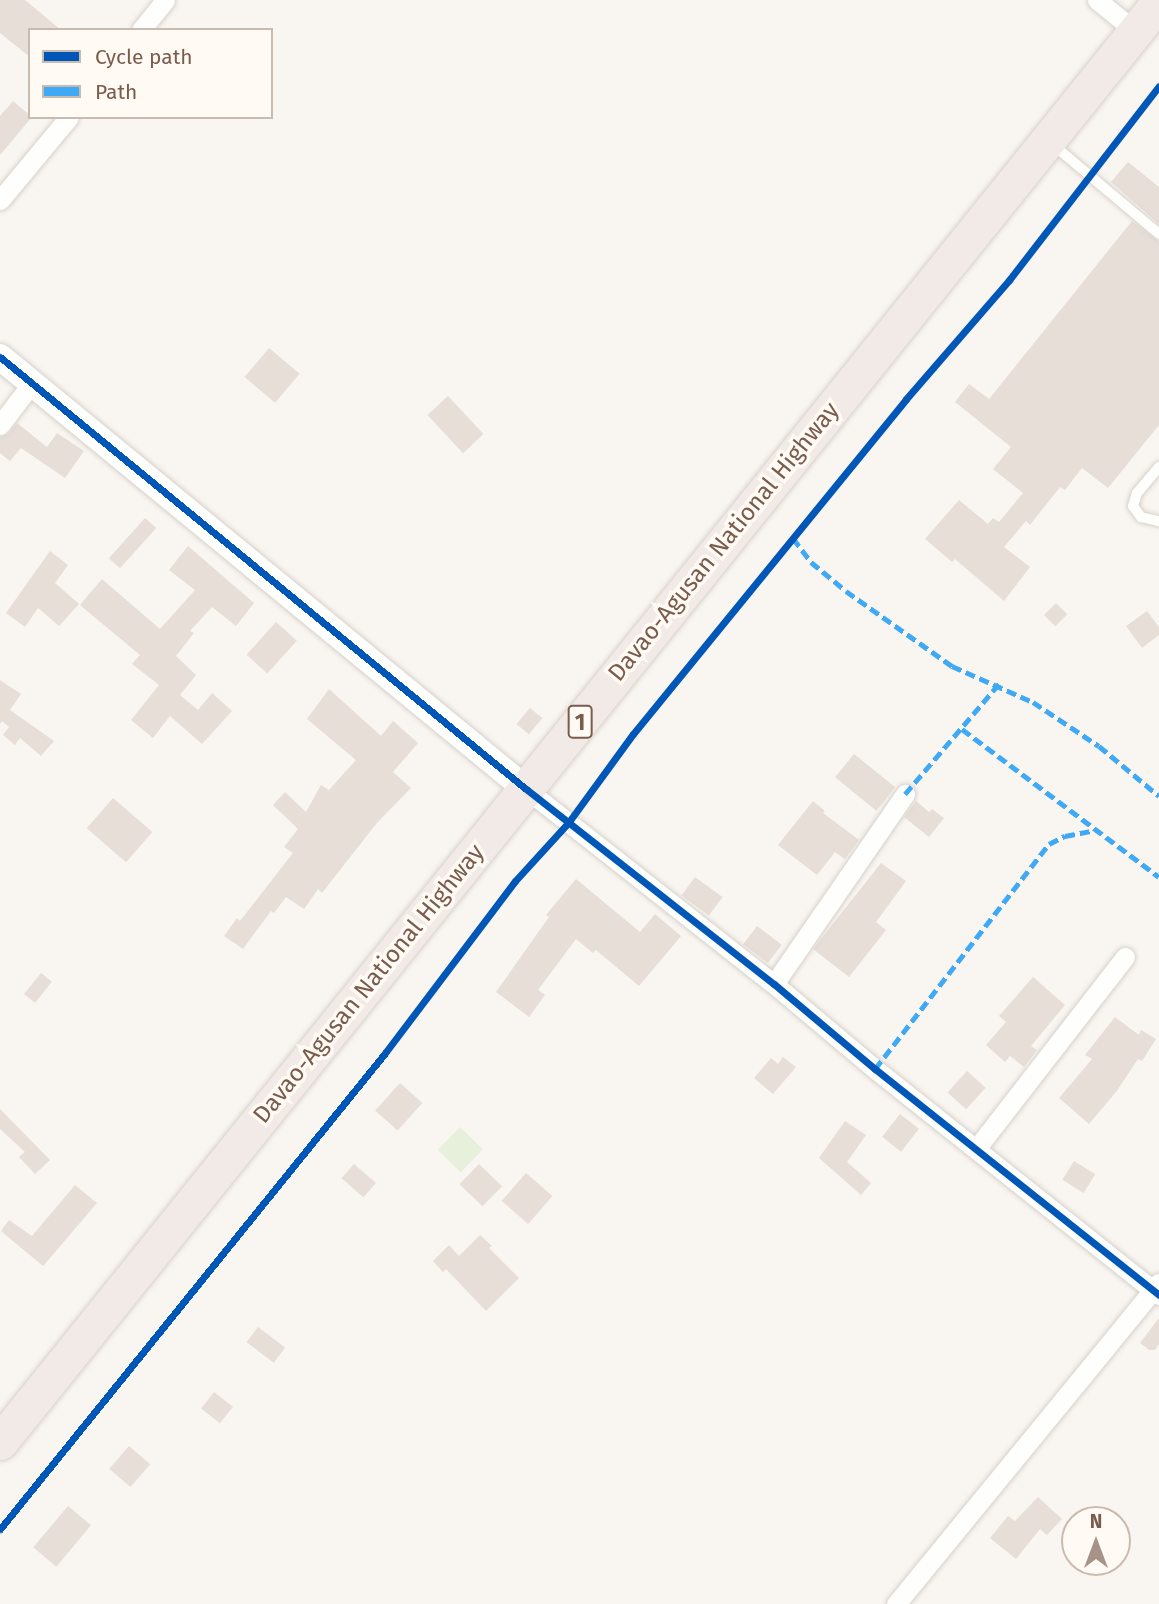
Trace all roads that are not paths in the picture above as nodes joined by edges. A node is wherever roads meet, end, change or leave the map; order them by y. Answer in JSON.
{"nodes":[{"id":1,"x":165,"y":0,"type":"edge"},
{"id":2,"x":1097,"y":0,"type":"edge"},
{"id":3,"x":1159,"y":2,"type":"edge"},
{"id":4,"x":143,"y":28,"type":"edge"},
{"id":5,"x":1135,"y":32,"type":"junction"},
{"id":6,"x":67,"y":119,"type":"edge"},
{"id":7,"x":1048,"y":141,"type":"junction"},
{"id":8,"x":0,"y":200,"type":"edge"},
{"id":9,"x":1159,"y":234,"type":"edge"},
{"id":10,"x":0,"y":357,"type":"edge"},
{"id":11,"x":32,"y":383,"type":"junction"},
{"id":12,"x":0,"y":425,"type":"edge"},
{"id":13,"x":1159,"y":467,"type":"edge"},
{"id":14,"x":1159,"y":522,"type":"edge"},
{"id":15,"x":526,"y":789,"type":"junction"},
{"id":16,"x":905,"y":794,"type":"dead end"},
{"id":17,"x":1125,"y":957,"type":"dead end"},
{"id":18,"x":775,"y":984,"type":"junction"},
{"id":19,"x":976,"y":1149,"type":"junction"},
{"id":20,"x":1157,"y":1289,"type":"edge"},
{"id":21,"x":0,"y":1442,"type":"edge"},
{"id":22,"x":896,"y":1604,"type":"edge"}],
"edges":[{"from":1,"to":4,"type":"street"},
{"from":2,"to":5,"type":"street"},
{"from":3,"to":5,"type":"highway","name":"Davao-Agusan National Highway","number":"1"},
{"from":5,"to":7,"type":"highway","name":"Davao-Agusan National Highway","number":"1"},
{"from":6,"to":8,"type":"street"},
{"from":7,"to":9,"type":"lane"},
{"from":7,"to":15,"type":"highway","name":"Davao-Agusan National Highway","number":"1"},
{"from":10,"to":11,"type":"street"},
{"from":11,"to":12,"type":"street"},
{"from":11,"to":15,"type":"street"},
{"from":13,"to":14,"type":"lane"},
{"from":15,"to":18,"type":"street"},
{"from":15,"to":21,"type":"highway","name":"Davao-Agusan National Highway","number":"1"},
{"from":16,"to":18,"type":"street"},
{"from":17,"to":19,"type":"street"},
{"from":18,"to":19,"type":"street"},
{"from":19,"to":20,"type":"street"},
{"from":20,"to":22,"type":"street"}]}
